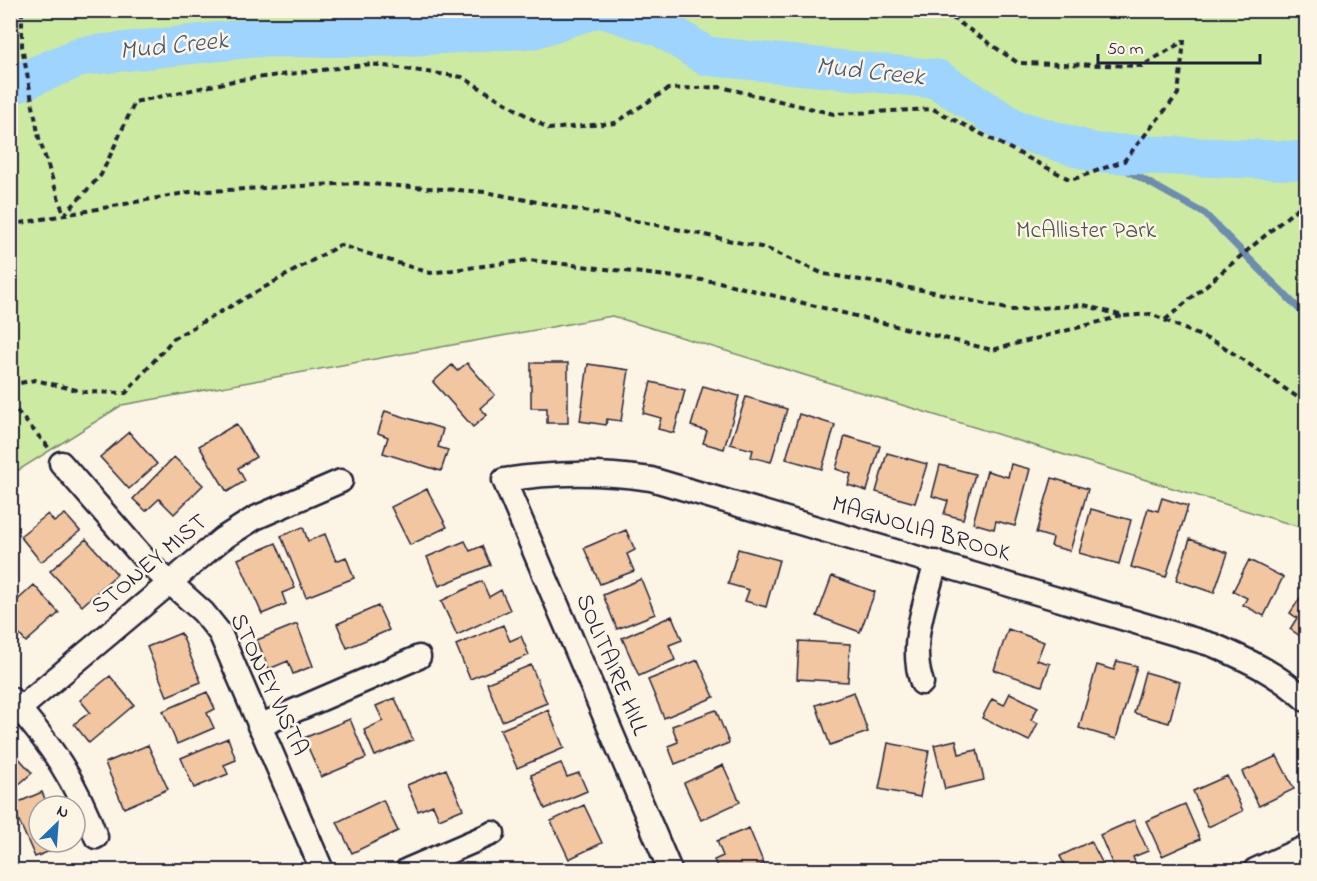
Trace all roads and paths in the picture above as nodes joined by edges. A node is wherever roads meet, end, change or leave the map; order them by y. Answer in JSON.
{"nodes":[{"id":1,"x":22,"y":10,"type":"edge"},
{"id":2,"x":941,"y":10,"type":"edge"},
{"id":3,"x":1306,"y":201,"type":"edge"},
{"id":4,"x":64,"y":215,"type":"junction"},
{"id":5,"x":10,"y":225,"type":"edge"},
{"id":6,"x":1123,"y":316,"type":"junction"},
{"id":7,"x":1165,"y":320,"type":"junction"},
{"id":8,"x":10,"y":386,"type":"edge"},
{"id":9,"x":10,"y":403,"type":"edge"},
{"id":10,"x":1306,"y":403,"type":"edge"},
{"id":11,"x":61,"y":463,"type":"joint"},
{"id":12,"x":341,"y":480,"type":"dead end"},
{"id":13,"x":504,"y":480,"type":"joint"},
{"id":14,"x":936,"y":562,"type":"junction"},
{"id":15,"x":170,"y":583,"type":"junction"},
{"id":16,"x":419,"y":657,"type":"dead end"},
{"id":17,"x":922,"y":683,"type":"dead end"},
{"id":18,"x":1306,"y":700,"type":"edge"},
{"id":19,"x":14,"y":708,"type":"edge"},
{"id":20,"x":259,"y":726,"type":"junction"},
{"id":21,"x":493,"y":833,"type":"dead end"},
{"id":22,"x":96,"y":837,"type":"dead end"},
{"id":23,"x":1306,"y":847,"type":"edge"},
{"id":24,"x":322,"y":870,"type":"edge"},
{"id":25,"x":407,"y":870,"type":"edge"},
{"id":26,"x":670,"y":870,"type":"edge"},
{"id":27,"x":1255,"y":870,"type":"edge"}],
"edges":[{"from":1,"to":4,"type":"path"},
{"from":2,"to":4,"type":"path"},
{"from":3,"to":7,"type":"path"},
{"from":4,"to":5,"type":"path"},
{"from":4,"to":6,"type":"path"},
{"from":6,"to":7,"type":"path"},
{"from":6,"to":8,"type":"path"},
{"from":7,"to":10,"type":"path"},
{"from":9,"to":11,"type":"path"},
{"from":11,"to":15,"type":"street","name":"STONEY VISTA"},
{"from":12,"to":15,"type":"street","name":"STONEY MIST"},
{"from":13,"to":14,"type":"street","name":"MAGNOLIA BROOK"},
{"from":13,"to":26,"type":"street","name":"SOLITAIRE HILL"},
{"from":14,"to":17,"type":"street"},
{"from":14,"to":18,"type":"street","name":"MAGNOLIA BROOK"},
{"from":15,"to":19,"type":"street","name":"STONEY MIST"},
{"from":15,"to":20,"type":"street","name":"STONEY VISTA"},
{"from":16,"to":20,"type":"street"},
{"from":19,"to":22,"type":"street"},
{"from":20,"to":24,"type":"street","name":"STONEY VISTA"},
{"from":21,"to":25,"type":"street"},
{"from":23,"to":27,"type":"street"}]}
